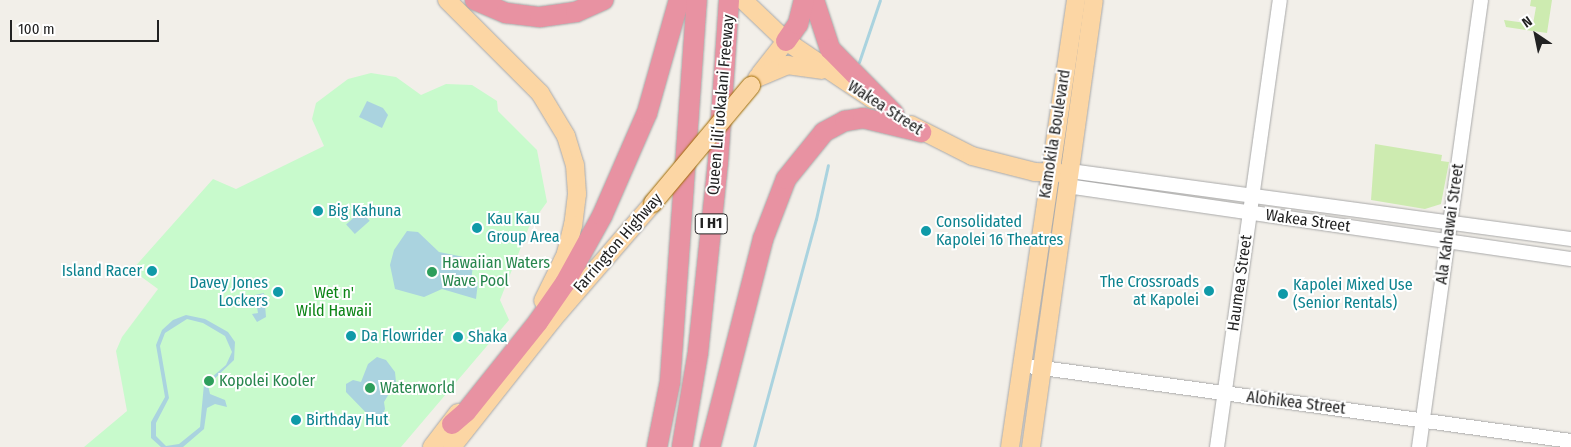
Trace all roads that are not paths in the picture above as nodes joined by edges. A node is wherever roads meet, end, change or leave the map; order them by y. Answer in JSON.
{"nodes":[{"id":1,"x":447,"y":0,"type":"edge"},
{"id":2,"x":475,"y":0,"type":"edge"},
{"id":3,"x":603,"y":0,"type":"edge"},
{"id":4,"x":679,"y":0,"type":"edge"},
{"id":5,"x":697,"y":0,"type":"edge"},
{"id":6,"x":730,"y":0,"type":"edge"},
{"id":7,"x":804,"y":0,"type":"edge"},
{"id":8,"x":814,"y":0,"type":"edge"},
{"id":9,"x":1076,"y":0,"type":"edge"},
{"id":10,"x":1094,"y":0,"type":"edge"},
{"id":11,"x":1280,"y":0,"type":"edge"},
{"id":12,"x":1481,"y":0,"type":"edge"},
{"id":13,"x":746,"y":4,"type":"edge"},
{"id":14,"x":786,"y":40,"type":"junction"},
{"id":15,"x":832,"y":73,"type":"junction"},
{"id":16,"x":754,"y":82,"type":"junction"},
{"id":17,"x":894,"y":114,"type":"junction"},
{"id":18,"x":921,"y":132,"type":"junction"},
{"id":19,"x":718,"y":162,"type":"junction"},
{"id":20,"x":1049,"y":175,"type":"junction"},
{"id":21,"x":1068,"y":179,"type":"junction"},
{"id":22,"x":1252,"y":194,"type":"junction"},
{"id":23,"x":1250,"y":213,"type":"junction"},
{"id":24,"x":1451,"y":222,"type":"junction"},
{"id":25,"x":1571,"y":239,"type":"edge"},
{"id":26,"x":1448,"y":241,"type":"junction"},
{"id":27,"x":1571,"y":258,"type":"edge"},
{"id":28,"x":1021,"y":365,"type":"junction"},
{"id":29,"x":1042,"y":367,"type":"junction"},
{"id":30,"x":1224,"y":394,"type":"junction"},
{"id":31,"x":1422,"y":421,"type":"junction"},
{"id":32,"x":452,"y":424,"type":"junction"},
{"id":33,"x":1571,"y":442,"type":"edge"},
{"id":34,"x":432,"y":447,"type":"edge"},
{"id":35,"x":452,"y":447,"type":"edge"},
{"id":36,"x":657,"y":447,"type":"edge"},
{"id":37,"x":682,"y":447,"type":"edge"},
{"id":38,"x":697,"y":447,"type":"edge"},
{"id":39,"x":710,"y":447,"type":"edge"},
{"id":40,"x":1010,"y":447,"type":"edge"},
{"id":41,"x":1031,"y":447,"type":"edge"},
{"id":42,"x":1217,"y":447,"type":"edge"},
{"id":43,"x":1419,"y":447,"type":"edge"}],
"edges":[{"from":1,"to":32,"type":"main road","name":"Farrington Highway"},
{"from":2,"to":3,"type":"highway"},
{"from":4,"to":32,"type":"highway"},
{"from":5,"to":36,"type":"highway","name":"Queen Liliʻuokalani Freeway","number":"I H1"},
{"from":6,"to":19,"type":"highway","name":"Queen Liliʻuokalani Freeway","number":"I H1"},
{"from":7,"to":14,"type":"highway"},
{"from":8,"to":17,"type":"highway"},
{"from":9,"to":20,"type":"main road","name":"Kamokila Boulevard"},
{"from":10,"to":21,"type":"main road","name":"Kamokila Boulevard"},
{"from":11,"to":22,"type":"street","name":"Haumea Street"},
{"from":12,"to":24,"type":"street","name":"Ala Kahawai Street"},
{"from":13,"to":14,"type":"main road","name":"Wakea Street"},
{"from":14,"to":15,"type":"main road","name":"Wakea Street"},
{"from":14,"to":16,"type":"main road","name":"Farrington Highway"},
{"from":15,"to":16,"type":"main road"},
{"from":15,"to":17,"type":"main road","name":"Wakea Street"},
{"from":16,"to":35,"type":"main road","name":"Farrington Highway","bridge":true},
{"from":17,"to":18,"type":"main road","name":"Wakea Street"},
{"from":18,"to":20,"type":"main road","name":"Wakea Street"},
{"from":18,"to":39,"type":"highway"},
{"from":19,"to":37,"type":"highway","name":"Queen Liliʻuokalani Freeway","number":"I H1"},
{"from":19,"to":38,"type":"highway"},
{"from":20,"to":21,"type":"main road","name":"Wakea Street"},
{"from":20,"to":28,"type":"main road","name":"Kamokila Boulevard"},
{"from":21,"to":22,"type":"street","name":"Wakea Street"},
{"from":21,"to":23,"type":"street","name":"Wakea Street"},
{"from":21,"to":29,"type":"main road","name":"Kamokila Boulevard"},
{"from":22,"to":23,"type":"street","name":"Haumea Street"},
{"from":22,"to":24,"type":"street","name":"Wakea Street"},
{"from":23,"to":26,"type":"street","name":"Wakea Street"},
{"from":23,"to":30,"type":"street","name":"Haumea Street"},
{"from":24,"to":25,"type":"street","name":"Wakea Street"},
{"from":24,"to":26,"type":"street","name":"Ala Kahawai Street"},
{"from":26,"to":27,"type":"street","name":"Wakea Street"},
{"from":26,"to":31,"type":"street","name":"Ala Kahawai Street"},
{"from":28,"to":29,"type":"street","name":"Alohikea Street"},
{"from":28,"to":40,"type":"main road","name":"Kamokila Boulevard"},
{"from":29,"to":30,"type":"street","name":"Alohikea Street"},
{"from":29,"to":41,"type":"main road","name":"Kamokila Boulevard"},
{"from":30,"to":31,"type":"street","name":"Alohikea Street"},
{"from":30,"to":42,"type":"street","name":"Haumea Street"},
{"from":31,"to":33,"type":"street","name":"Alohikea Street"},
{"from":31,"to":43,"type":"street","name":"Ala Kahawai Street"},
{"from":32,"to":34,"type":"main road"}]}
